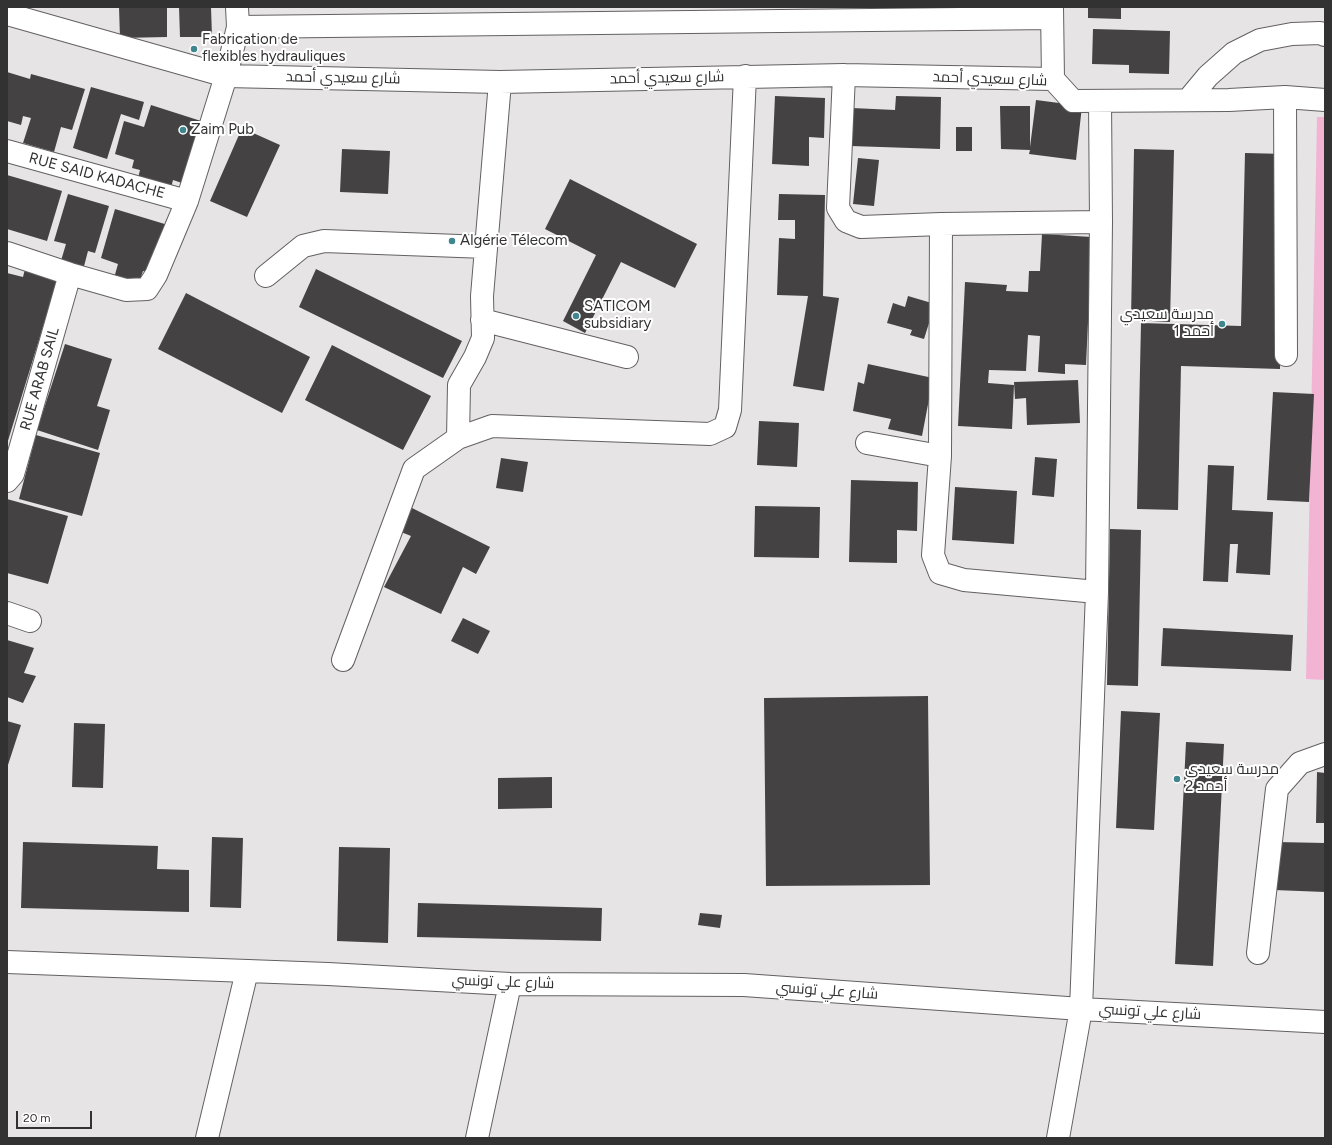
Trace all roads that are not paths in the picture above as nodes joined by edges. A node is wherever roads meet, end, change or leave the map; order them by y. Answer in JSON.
{"nodes":[{"id":1,"x":1052,"y":13,"type":"edge"},
{"id":2,"x":7,"y":14,"type":"edge"},
{"id":3,"x":238,"y":17,"type":"edge"},
{"id":4,"x":1325,"y":35,"type":"edge"},
{"id":5,"x":844,"y":75,"type":"junction"},
{"id":6,"x":226,"y":76,"type":"junction"},
{"id":7,"x":745,"y":76,"type":"junction"},
{"id":8,"x":1053,"y":79,"type":"junction"},
{"id":9,"x":500,"y":82,"type":"junction"},
{"id":10,"x":1285,"y":97,"type":"junction"},
{"id":11,"x":1188,"y":100,"type":"junction"},
{"id":12,"x":1325,"y":100,"type":"edge"},
{"id":13,"x":1100,"y":101,"type":"junction"},
{"id":14,"x":7,"y":151,"type":"edge"},
{"id":15,"x":187,"y":201,"type":"junction"},
{"id":16,"x":1101,"y":222,"type":"junction"},
{"id":17,"x":941,"y":224,"type":"junction"},
{"id":18,"x":486,"y":247,"type":"junction"},
{"id":19,"x":7,"y":253,"type":"edge"},
{"id":20,"x":70,"y":274,"type":"junction"},
{"id":21,"x":266,"y":276,"type":"dead end"},
{"id":22,"x":482,"y":320,"type":"junction"},
{"id":23,"x":1286,"y":355,"type":"dead end"},
{"id":24,"x":627,"y":357,"type":"dead end"},
{"id":25,"x":458,"y":438,"type":"junction"},
{"id":26,"x":867,"y":443,"type":"dead end"},
{"id":27,"x":940,"y":456,"type":"junction"},
{"id":28,"x":7,"y":482,"type":"edge"},
{"id":29,"x":1097,"y":592,"type":"junction"},
{"id":30,"x":7,"y":613,"type":"edge"},
{"id":31,"x":30,"y":621,"type":"dead end"},
{"id":32,"x":343,"y":660,"type":"dead end"},
{"id":33,"x":1325,"y":754,"type":"edge"},
{"id":34,"x":1258,"y":953,"type":"dead end"},
{"id":35,"x":7,"y":962,"type":"edge"},
{"id":36,"x":247,"y":971,"type":"junction"},
{"id":37,"x":510,"y":984,"type":"junction"},
{"id":38,"x":1082,"y":1009,"type":"junction"},
{"id":39,"x":1325,"y":1022,"type":"edge"},
{"id":40,"x":207,"y":1138,"type":"edge"},
{"id":41,"x":477,"y":1138,"type":"edge"},
{"id":42,"x":1058,"y":1138,"type":"edge"}],
"edges":[{"from":1,"to":3,"type":"street"},
{"from":1,"to":8,"type":"street"},
{"from":2,"to":6,"type":"street","name":"شارع سعيدي أحمد"},
{"from":3,"to":6,"type":"street"},
{"from":4,"to":11,"type":"street"},
{"from":5,"to":7,"type":"street","name":"شارع سعيدي أحمد"},
{"from":5,"to":8,"type":"street","name":"شارع سعيدي أحمد"},
{"from":5,"to":17,"type":"street"},
{"from":6,"to":9,"type":"street","name":"شارع سعيدي أحمد"},
{"from":6,"to":15,"type":"street"},
{"from":7,"to":9,"type":"street","name":"شارع سعيدي أحمد"},
{"from":7,"to":25,"type":"street"},
{"from":8,"to":13,"type":"street","name":"شارع سعيدي أحمد"},
{"from":9,"to":18,"type":"street"},
{"from":10,"to":11,"type":"street","name":"شارع سعيدي أحمد"},
{"from":10,"to":12,"type":"street","name":"شارع سعيدي أحمد"},
{"from":10,"to":23,"type":"street"},
{"from":11,"to":13,"type":"street","name":"شارع سعيدي أحمد"},
{"from":13,"to":16,"type":"street"},
{"from":14,"to":15,"type":"street","name":"RUE SAID KADACHE"},
{"from":15,"to":20,"type":"street"},
{"from":16,"to":17,"type":"street"},
{"from":16,"to":29,"type":"street"},
{"from":17,"to":27,"type":"street"},
{"from":18,"to":21,"type":"street"},
{"from":18,"to":22,"type":"street"},
{"from":19,"to":20,"type":"street"},
{"from":20,"to":28,"type":"street","name":"RUE ARAB SAIL"},
{"from":22,"to":24,"type":"street"},
{"from":22,"to":25,"type":"street"},
{"from":25,"to":32,"type":"street"},
{"from":26,"to":27,"type":"street"},
{"from":27,"to":29,"type":"street"},
{"from":29,"to":38,"type":"street"},
{"from":30,"to":31,"type":"street"},
{"from":33,"to":34,"type":"street"},
{"from":35,"to":36,"type":"street","name":"شارع علي تونسي"},
{"from":36,"to":37,"type":"street","name":"شارع علي تونسي"},
{"from":36,"to":40,"type":"street"},
{"from":37,"to":38,"type":"street","name":"شارع علي تونسي"},
{"from":37,"to":41,"type":"street"},
{"from":38,"to":39,"type":"street","name":"شارع علي تونسي"},
{"from":38,"to":42,"type":"street"}]}
